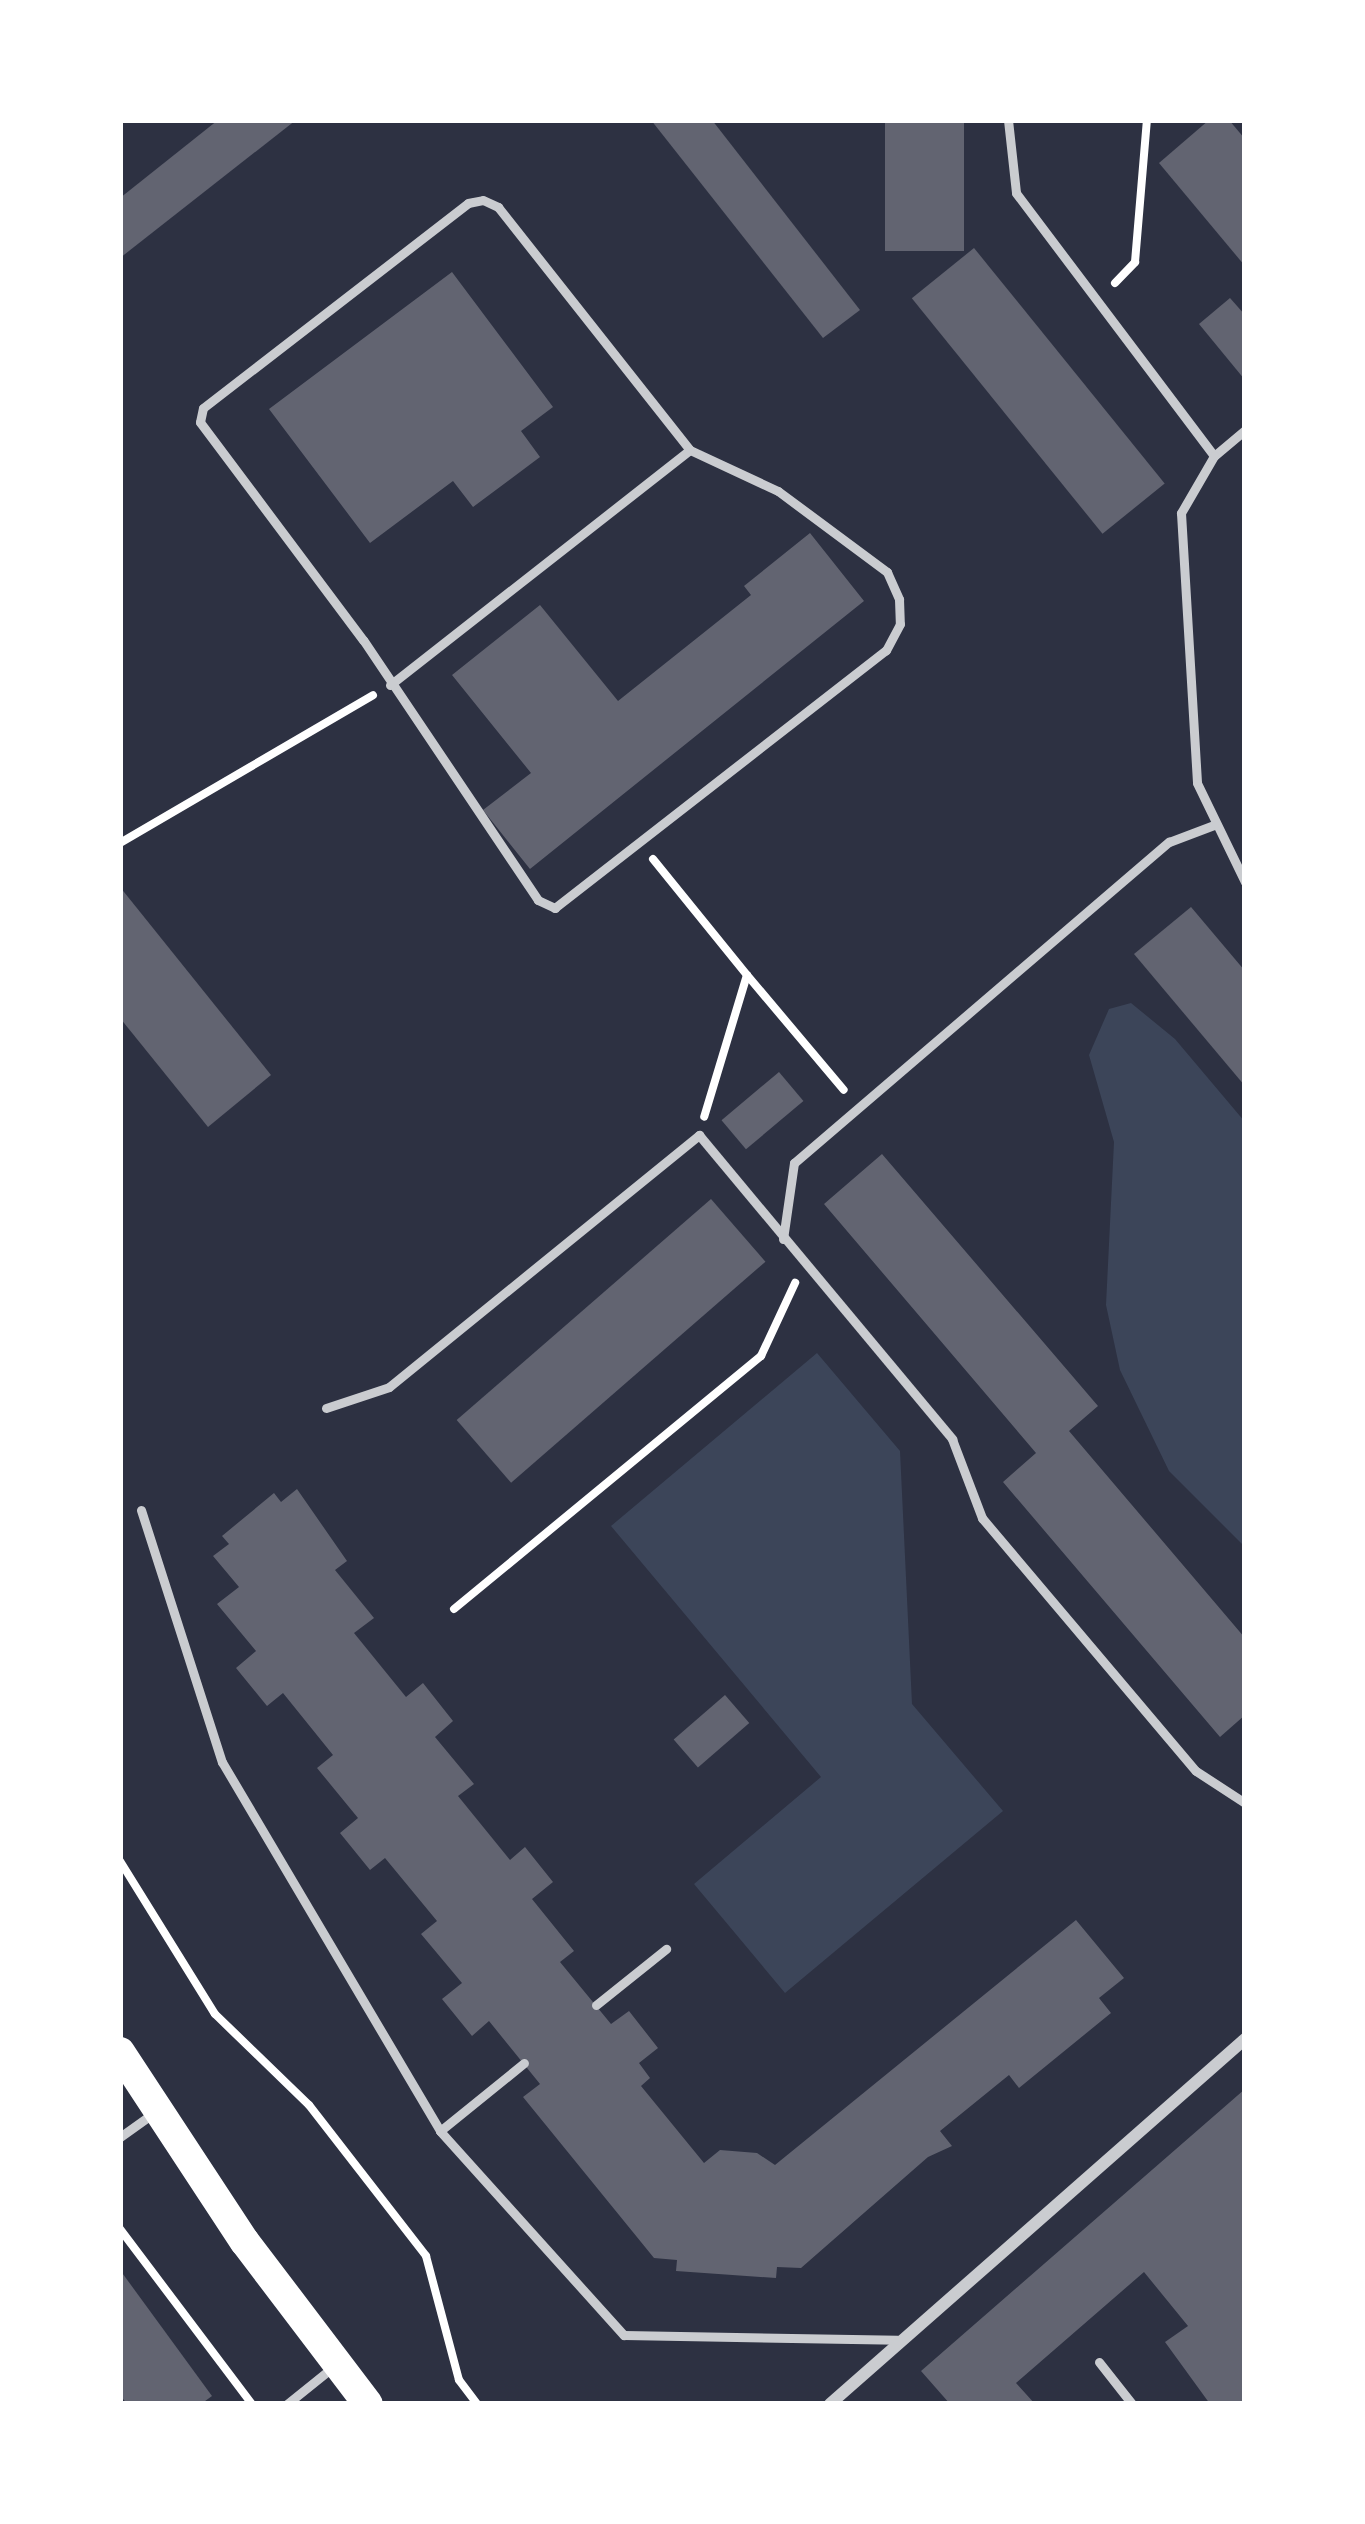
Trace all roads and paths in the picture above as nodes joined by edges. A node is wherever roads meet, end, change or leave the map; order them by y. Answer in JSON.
{"nodes":[{"id":1,"x":1009,"y":120,"type":"edge"},
{"id":2,"x":1148,"y":120,"type":"edge"},
{"id":3,"x":1097,"y":301,"type":"junction"},
{"id":4,"x":1245,"y":430,"type":"edge"},
{"id":5,"x":690,"y":450,"type":"junction"},
{"id":6,"x":1214,"y":456,"type":"junction"},
{"id":7,"x":390,"y":685,"type":"junction"},
{"id":8,"x":1214,"y":825,"type":"junction"},
{"id":9,"x":120,"y":843,"type":"edge"},
{"id":10,"x":641,"y":845,"type":"junction"},
{"id":11,"x":1245,"y":881,"type":"edge"},
{"id":12,"x":747,"y":975,"type":"junction"},
{"id":13,"x":858,"y":1108,"type":"junction"},
{"id":14,"x":699,"y":1136,"type":"junction"},
{"id":15,"x":783,"y":1240,"type":"junction"},
{"id":16,"x":804,"y":1264,"type":"junction"},
{"id":17,"x":326,"y":1408,"type":"dead end"},
{"id":18,"x":141,"y":1510,"type":"dead end"},
{"id":19,"x":454,"y":1609,"type":"dead end"},
{"id":20,"x":1245,"y":1803,"type":"edge"},
{"id":21,"x":120,"y":1862,"type":"edge"},
{"id":22,"x":666,"y":1949,"type":"dead end"},
{"id":23,"x":596,"y":2005,"type":"dead end"},
{"id":24,"x":1245,"y":2039,"type":"edge"},
{"id":25,"x":120,"y":2052,"type":"edge"},
{"id":26,"x":524,"y":2063,"type":"dead end"},
{"id":27,"x":156,"y":2111,"type":"junction"},
{"id":28,"x":440,"y":2132,"type":"junction"},
{"id":29,"x":120,"y":2137,"type":"edge"},
{"id":30,"x":120,"y":2229,"type":"edge"},
{"id":31,"x":897,"y":2339,"type":"junction"},
{"id":32,"x":1099,"y":2362,"type":"dead end"},
{"id":33,"x":337,"y":2363,"type":"junction"},
{"id":34,"x":252,"y":2404,"type":"edge"},
{"id":35,"x":287,"y":2404,"type":"edge"},
{"id":36,"x":368,"y":2404,"type":"edge"},
{"id":37,"x":478,"y":2404,"type":"edge"},
{"id":38,"x":830,"y":2404,"type":"edge"},
{"id":39,"x":1132,"y":2404,"type":"edge"}],
"edges":[{"from":1,"to":3,"type":"lane"},
{"from":2,"to":3,"type":"path"},
{"from":3,"to":6,"type":"lane"},
{"from":4,"to":6,"type":"lane"},
{"from":5,"to":7,"type":"lane"},
{"from":5,"to":7,"type":"lane"},
{"from":5,"to":10,"type":"lane"},
{"from":6,"to":8,"type":"lane"},
{"from":7,"to":9,"type":"path"},
{"from":7,"to":10,"type":"lane"},
{"from":8,"to":11,"type":"lane"},
{"from":8,"to":13,"type":"lane"},
{"from":10,"to":12,"type":"path"},
{"from":12,"to":13,"type":"path"},
{"from":12,"to":14,"type":"path"},
{"from":13,"to":15,"type":"lane"},
{"from":14,"to":15,"type":"lane"},
{"from":14,"to":17,"type":"lane"},
{"from":15,"to":16,"type":"lane"},
{"from":16,"to":19,"type":"path"},
{"from":16,"to":20,"type":"lane"},
{"from":18,"to":28,"type":"lane"},
{"from":21,"to":37,"type":"path"},
{"from":22,"to":23,"type":"lane"},
{"from":24,"to":31,"type":"street"},
{"from":25,"to":27,"type":"main road"},
{"from":26,"to":28,"type":"lane"},
{"from":27,"to":29,"type":"lane"},
{"from":27,"to":33,"type":"main road"},
{"from":28,"to":31,"type":"lane"},
{"from":30,"to":34,"type":"path"},
{"from":31,"to":38,"type":"street"},
{"from":32,"to":39,"type":"lane"},
{"from":33,"to":35,"type":"lane"},
{"from":33,"to":36,"type":"main road"}]}
